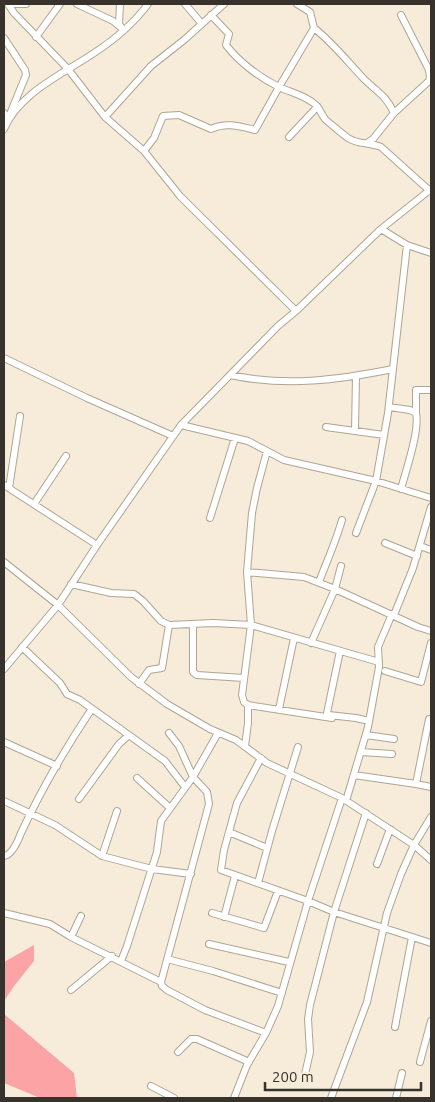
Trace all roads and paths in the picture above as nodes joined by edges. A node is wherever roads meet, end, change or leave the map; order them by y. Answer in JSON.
{"nodes":[{"id":1,"x":8,"y":4,"type":"edge"},
{"id":2,"x":26,"y":4,"type":"edge"},
{"id":3,"x":60,"y":4,"type":"edge"},
{"id":4,"x":77,"y":4,"type":"edge"},
{"id":5,"x":120,"y":4,"type":"edge"},
{"id":6,"x":148,"y":4,"type":"edge"},
{"id":7,"x":184,"y":4,"type":"edge"},
{"id":8,"x":224,"y":4,"type":"edge"},
{"id":9,"x":298,"y":4,"type":"edge"},
{"id":10,"x":211,"y":15,"type":"junction"},
{"id":11,"x":401,"y":15,"type":"dead end"},
{"id":12,"x":202,"y":24,"type":"junction"},
{"id":13,"x":314,"y":28,"type":"junction"},
{"id":14,"x":124,"y":30,"type":"junction"},
{"id":15,"x":36,"y":37,"type":"junction"},
{"id":16,"x":4,"y":38,"type":"edge"},
{"id":17,"x":68,"y":69,"type":"junction"},
{"id":18,"x":279,"y":87,"type":"junction"},
{"id":19,"x":317,"y":106,"type":"junction"},
{"id":20,"x":394,"y":113,"type":"junction"},
{"id":21,"x":6,"y":116,"type":"edge"},
{"id":22,"x":105,"y":117,"type":"junction"},
{"id":23,"x":4,"y":129,"type":"edge"},
{"id":24,"x":290,"y":137,"type":"dead end"},
{"id":25,"x":366,"y":143,"type":"junction"},
{"id":26,"x":144,"y":151,"type":"junction"},
{"id":27,"x":430,"y":190,"type":"edge"},
{"id":28,"x":382,"y":229,"type":"junction"},
{"id":29,"x":407,"y":245,"type":"junction"},
{"id":30,"x":431,"y":253,"type":"edge"},
{"id":31,"x":296,"y":311,"type":"junction"},
{"id":32,"x":4,"y":358,"type":"edge"},
{"id":33,"x":393,"y":369,"type":"junction"},
{"id":34,"x":230,"y":374,"type":"junction"},
{"id":35,"x":356,"y":376,"type":"junction"},
{"id":36,"x":431,"y":390,"type":"edge"},
{"id":37,"x":389,"y":407,"type":"junction"},
{"id":38,"x":416,"y":413,"type":"junction"},
{"id":39,"x":20,"y":416,"type":"dead end"},
{"id":40,"x":181,"y":425,"type":"junction"},
{"id":41,"x":326,"y":427,"type":"dead end"},
{"id":42,"x":355,"y":431,"type":"junction"},
{"id":43,"x":384,"y":435,"type":"junction"},
{"id":44,"x":172,"y":436,"type":"junction"},
{"id":45,"x":235,"y":438,"type":"junction"},
{"id":46,"x":267,"y":451,"type":"junction"},
{"id":47,"x":66,"y":456,"type":"dead end"},
{"id":48,"x":376,"y":481,"type":"junction"},
{"id":49,"x":7,"y":487,"type":"edge"},
{"id":50,"x":401,"y":489,"type":"junction"},
{"id":51,"x":431,"y":498,"type":"edge"},
{"id":52,"x":34,"y":504,"type":"junction"},
{"id":53,"x":431,"y":507,"type":"edge"},
{"id":54,"x":210,"y":518,"type":"dead end"},
{"id":55,"x":342,"y":520,"type":"dead end"},
{"id":56,"x":356,"y":533,"type":"dead end"},
{"id":57,"x":385,"y":543,"type":"dead end"},
{"id":58,"x":97,"y":545,"type":"junction"},
{"id":59,"x":420,"y":546,"type":"junction"},
{"id":60,"x":431,"y":550,"type":"edge"},
{"id":61,"x":417,"y":556,"type":"junction"},
{"id":62,"x":4,"y":562,"type":"edge"},
{"id":63,"x":341,"y":566,"type":"dead end"},
{"id":64,"x":248,"y":572,"type":"junction"},
{"id":65,"x":319,"y":582,"type":"junction"},
{"id":66,"x":71,"y":584,"type":"junction"},
{"id":67,"x":335,"y":589,"type":"junction"},
{"id":68,"x":58,"y":605,"type":"junction"},
{"id":69,"x":393,"y":615,"type":"junction"},
{"id":70,"x":193,"y":624,"type":"junction"},
{"id":71,"x":251,"y":624,"type":"junction"},
{"id":72,"x":169,"y":625,"type":"junction"},
{"id":73,"x":431,"y":631,"type":"edge"},
{"id":74,"x":294,"y":638,"type":"junction"},
{"id":75,"x":312,"y":643,"type":"junction"},
{"id":76,"x":431,"y":643,"type":"edge"},
{"id":77,"x":22,"y":647,"type":"junction"},
{"id":78,"x":340,"y":651,"type":"junction"},
{"id":79,"x":379,"y":662,"type":"junction"},
{"id":80,"x":4,"y":669,"type":"edge"},
{"id":81,"x":385,"y":671,"type":"dead end"},
{"id":82,"x":244,"y":678,"type":"junction"},
{"id":83,"x":139,"y":684,"type":"junction"},
{"id":84,"x":248,"y":705,"type":"junction"},
{"id":85,"x":279,"y":709,"type":"junction"},
{"id":86,"x":91,"y":710,"type":"junction"},
{"id":87,"x":431,"y":717,"type":"edge"},
{"id":88,"x":333,"y":718,"type":"dead end"},
{"id":89,"x":369,"y":721,"type":"junction"},
{"id":90,"x":169,"y":733,"type":"dead end"},
{"id":91,"x":218,"y":733,"type":"junction"},
{"id":92,"x":129,"y":735,"type":"junction"},
{"id":93,"x":366,"y":735,"type":"junction"},
{"id":94,"x":394,"y":739,"type":"dead end"},
{"id":95,"x":4,"y":742,"type":"edge"},
{"id":96,"x":245,"y":746,"type":"junction"},
{"id":97,"x":298,"y":747,"type":"dead end"},
{"id":98,"x":361,"y":752,"type":"junction"},
{"id":99,"x":392,"y":754,"type":"dead end"},
{"id":100,"x":260,"y":758,"type":"junction"},
{"id":101,"x":57,"y":766,"type":"junction"},
{"id":102,"x":290,"y":774,"type":"junction"},
{"id":103,"x":354,"y":775,"type":"junction"},
{"id":104,"x":193,"y":777,"type":"junction"},
{"id":105,"x":136,"y":778,"type":"dead end"},
{"id":106,"x":416,"y":784,"type":"junction"},
{"id":107,"x":185,"y":787,"type":"junction"},
{"id":108,"x":431,"y":787,"type":"edge"},
{"id":109,"x":79,"y":799,"type":"dead end"},
{"id":110,"x":344,"y":799,"type":"junction"},
{"id":111,"x":4,"y":801,"type":"edge"},
{"id":112,"x":170,"y":808,"type":"junction"},
{"id":113,"x":118,"y":811,"type":"dead end"},
{"id":114,"x":31,"y":813,"type":"junction"},
{"id":115,"x":366,"y":814,"type":"junction"},
{"id":116,"x":431,"y":817,"type":"edge"},
{"id":117,"x":390,"y":829,"type":"junction"},
{"id":118,"x":229,"y":832,"type":"junction"},
{"id":119,"x":414,"y":845,"type":"junction"},
{"id":120,"x":267,"y":848,"type":"junction"},
{"id":121,"x":4,"y":856,"type":"edge"},
{"id":122,"x":102,"y":856,"type":"junction"},
{"id":123,"x":431,"y":860,"type":"edge"},
{"id":124,"x":378,"y":864,"type":"dead end"},
{"id":125,"x":152,"y":868,"type":"junction"},
{"id":126,"x":191,"y":874,"type":"junction"},
{"id":127,"x":235,"y":876,"type":"junction"},
{"id":128,"x":258,"y":883,"type":"junction"},
{"id":129,"x":278,"y":890,"type":"junction"},
{"id":130,"x":308,"y":901,"type":"junction"},
{"id":131,"x":334,"y":912,"type":"junction"},
{"id":132,"x":4,"y":913,"type":"edge"},
{"id":133,"x":212,"y":914,"type":"dead end"},
{"id":134,"x":81,"y":916,"type":"dead end"},
{"id":135,"x":224,"y":917,"type":"junction"},
{"id":136,"x":383,"y":928,"type":"junction"},
{"id":137,"x":71,"y":937,"type":"junction"},
{"id":138,"x":412,"y":937,"type":"junction"},
{"id":139,"x":431,"y":943,"type":"edge"},
{"id":140,"x":209,"y":944,"type":"dead end"},
{"id":141,"x":112,"y":956,"type":"junction"},
{"id":142,"x":168,"y":959,"type":"junction"},
{"id":143,"x":121,"y":961,"type":"junction"},
{"id":144,"x":289,"y":962,"type":"junction"},
{"id":145,"x":161,"y":982,"type":"junction"},
{"id":146,"x":72,"y":990,"type":"dead end"},
{"id":147,"x":282,"y":993,"type":"junction"},
{"id":148,"x":431,"y":1021,"type":"edge"},
{"id":149,"x":395,"y":1028,"type":"dead end"},
{"id":150,"x":430,"y":1030,"type":"edge"},
{"id":151,"x":266,"y":1033,"type":"junction"},
{"id":152,"x":178,"y":1052,"type":"dead end"},
{"id":153,"x":249,"y":1062,"type":"junction"},
{"id":154,"x":420,"y":1062,"type":"dead end"},
{"id":155,"x":402,"y":1074,"type":"dead end"},
{"id":156,"x":304,"y":1079,"type":"dead end"},
{"id":157,"x":151,"y":1086,"type":"dead end"},
{"id":158,"x":174,"y":1098,"type":"edge"},
{"id":159,"x":234,"y":1098,"type":"edge"},
{"id":160,"x":331,"y":1098,"type":"edge"},
{"id":161,"x":397,"y":1098,"type":"edge"}],
"edges":[{"from":1,"to":2,"type":"street"},
{"from":1,"to":15,"type":"street"},
{"from":3,"to":15,"type":"street"},
{"from":4,"to":14,"type":"street"},
{"from":5,"to":14,"type":"street"},
{"from":6,"to":14,"type":"street"},
{"from":7,"to":12,"type":"street"},
{"from":8,"to":10,"type":"street"},
{"from":9,"to":13,"type":"street"},
{"from":10,"to":12,"type":"street"},
{"from":10,"to":18,"type":"street"},
{"from":11,"to":20,"type":"street"},
{"from":12,"to":22,"type":"street"},
{"from":13,"to":18,"type":"street"},
{"from":13,"to":20,"type":"street"},
{"from":14,"to":17,"type":"street"},
{"from":15,"to":17,"type":"street"},
{"from":16,"to":21,"type":"street"},
{"from":17,"to":21,"type":"street"},
{"from":17,"to":22,"type":"street"},
{"from":18,"to":19,"type":"street"},
{"from":18,"to":26,"type":"street"},
{"from":19,"to":24,"type":"street"},
{"from":19,"to":25,"type":"street"},
{"from":20,"to":25,"type":"street"},
{"from":21,"to":23,"type":"street"},
{"from":22,"to":26,"type":"street"},
{"from":25,"to":27,"type":"street"},
{"from":26,"to":31,"type":"street"},
{"from":27,"to":28,"type":"street"},
{"from":28,"to":29,"type":"street"},
{"from":28,"to":31,"type":"street"},
{"from":29,"to":30,"type":"street"},
{"from":29,"to":33,"type":"street"},
{"from":31,"to":34,"type":"street"},
{"from":32,"to":44,"type":"street"},
{"from":33,"to":35,"type":"street"},
{"from":33,"to":37,"type":"street"},
{"from":34,"to":35,"type":"street"},
{"from":34,"to":40,"type":"street"},
{"from":35,"to":42,"type":"street"},
{"from":36,"to":38,"type":"street"},
{"from":37,"to":38,"type":"street"},
{"from":37,"to":43,"type":"street"},
{"from":38,"to":50,"type":"street"},
{"from":39,"to":49,"type":"street"},
{"from":40,"to":44,"type":"street"},
{"from":40,"to":45,"type":"street"},
{"from":41,"to":42,"type":"street"},
{"from":42,"to":43,"type":"street"},
{"from":43,"to":48,"type":"street"},
{"from":44,"to":58,"type":"street"},
{"from":45,"to":46,"type":"street"},
{"from":45,"to":54,"type":"street"},
{"from":46,"to":48,"type":"street"},
{"from":46,"to":64,"type":"street"},
{"from":47,"to":52,"type":"street"},
{"from":48,"to":50,"type":"street"},
{"from":48,"to":56,"type":"street"},
{"from":49,"to":52,"type":"street"},
{"from":50,"to":51,"type":"street"},
{"from":52,"to":58,"type":"street"},
{"from":53,"to":59,"type":"street"},
{"from":55,"to":65,"type":"street"},
{"from":57,"to":61,"type":"street"},
{"from":58,"to":66,"type":"street"},
{"from":59,"to":60,"type":"street"},
{"from":59,"to":61,"type":"street"},
{"from":61,"to":69,"type":"street"},
{"from":62,"to":68,"type":"street"},
{"from":63,"to":67,"type":"street"},
{"from":64,"to":65,"type":"street"},
{"from":64,"to":71,"type":"street"},
{"from":65,"to":67,"type":"street"},
{"from":66,"to":68,"type":"street"},
{"from":66,"to":72,"type":"street"},
{"from":67,"to":69,"type":"street"},
{"from":67,"to":75,"type":"street"},
{"from":68,"to":77,"type":"street"},
{"from":68,"to":83,"type":"street"},
{"from":69,"to":73,"type":"street"},
{"from":69,"to":79,"type":"street"},
{"from":70,"to":71,"type":"street"},
{"from":70,"to":72,"type":"street"},
{"from":70,"to":82,"type":"street"},
{"from":71,"to":74,"type":"street"},
{"from":71,"to":82,"type":"street"},
{"from":72,"to":83,"type":"street"},
{"from":74,"to":75,"type":"street"},
{"from":74,"to":85,"type":"street"},
{"from":75,"to":78,"type":"street"},
{"from":76,"to":81,"type":"street"},
{"from":77,"to":80,"type":"street"},
{"from":77,"to":86,"type":"street"},
{"from":78,"to":79,"type":"street"},
{"from":78,"to":89,"type":"street"},
{"from":79,"to":89,"type":"street"},
{"from":82,"to":84,"type":"street"},
{"from":83,"to":91,"type":"street"},
{"from":84,"to":85,"type":"street"},
{"from":84,"to":96,"type":"street"},
{"from":85,"to":88,"type":"street"},
{"from":86,"to":92,"type":"street"},
{"from":86,"to":101,"type":"street"},
{"from":87,"to":106,"type":"street"},
{"from":89,"to":93,"type":"street"},
{"from":90,"to":104,"type":"street"},
{"from":91,"to":96,"type":"street"},
{"from":91,"to":104,"type":"street"},
{"from":92,"to":107,"type":"street"},
{"from":92,"to":109,"type":"street"},
{"from":93,"to":94,"type":"street"},
{"from":93,"to":98,"type":"street"},
{"from":95,"to":101,"type":"street"},
{"from":96,"to":100,"type":"street"},
{"from":97,"to":102,"type":"street"},
{"from":98,"to":99,"type":"street"},
{"from":98,"to":103,"type":"street"},
{"from":100,"to":102,"type":"street"},
{"from":100,"to":118,"type":"street"},
{"from":101,"to":114,"type":"street"},
{"from":102,"to":110,"type":"street"},
{"from":102,"to":120,"type":"street"},
{"from":103,"to":106,"type":"street"},
{"from":103,"to":110,"type":"street"},
{"from":104,"to":107,"type":"street"},
{"from":104,"to":126,"type":"street"},
{"from":105,"to":112,"type":"street"},
{"from":106,"to":108,"type":"street"},
{"from":107,"to":112,"type":"street"},
{"from":110,"to":115,"type":"street"},
{"from":110,"to":130,"type":"street"},
{"from":111,"to":114,"type":"street"},
{"from":112,"to":125,"type":"street"},
{"from":113,"to":122,"type":"street"},
{"from":114,"to":121,"type":"street"},
{"from":114,"to":122,"type":"street"},
{"from":115,"to":117,"type":"street"},
{"from":115,"to":131,"type":"street"},
{"from":116,"to":119,"type":"street"},
{"from":117,"to":119,"type":"street"},
{"from":117,"to":124,"type":"street"},
{"from":118,"to":120,"type":"street"},
{"from":118,"to":127,"type":"street"},
{"from":119,"to":123,"type":"street"},
{"from":119,"to":136,"type":"street"},
{"from":120,"to":128,"type":"street"},
{"from":122,"to":125,"type":"street"},
{"from":125,"to":126,"type":"street"},
{"from":125,"to":143,"type":"street"},
{"from":126,"to":142,"type":"street"},
{"from":127,"to":128,"type":"street"},
{"from":127,"to":135,"type":"street"},
{"from":128,"to":129,"type":"street"},
{"from":129,"to":130,"type":"street"},
{"from":129,"to":135,"type":"street"},
{"from":130,"to":131,"type":"street"},
{"from":130,"to":144,"type":"street"},
{"from":131,"to":136,"type":"street"},
{"from":131,"to":156,"type":"street"},
{"from":132,"to":137,"type":"street"},
{"from":133,"to":135,"type":"street"},
{"from":134,"to":137,"type":"street"},
{"from":136,"to":138,"type":"street"},
{"from":136,"to":160,"type":"street"},
{"from":137,"to":141,"type":"street"},
{"from":138,"to":139,"type":"street"},
{"from":138,"to":149,"type":"street"},
{"from":140,"to":144,"type":"street"},
{"from":141,"to":143,"type":"street"},
{"from":141,"to":146,"type":"street"},
{"from":142,"to":145,"type":"street"},
{"from":142,"to":147,"type":"street"},
{"from":143,"to":145,"type":"street"},
{"from":144,"to":147,"type":"street"},
{"from":145,"to":151,"type":"street"},
{"from":147,"to":151,"type":"street"},
{"from":148,"to":150,"type":"street"},
{"from":150,"to":154,"type":"street"},
{"from":151,"to":153,"type":"street"},
{"from":152,"to":153,"type":"street"},
{"from":153,"to":159,"type":"street"},
{"from":155,"to":161,"type":"street"},
{"from":157,"to":158,"type":"street"}]}
